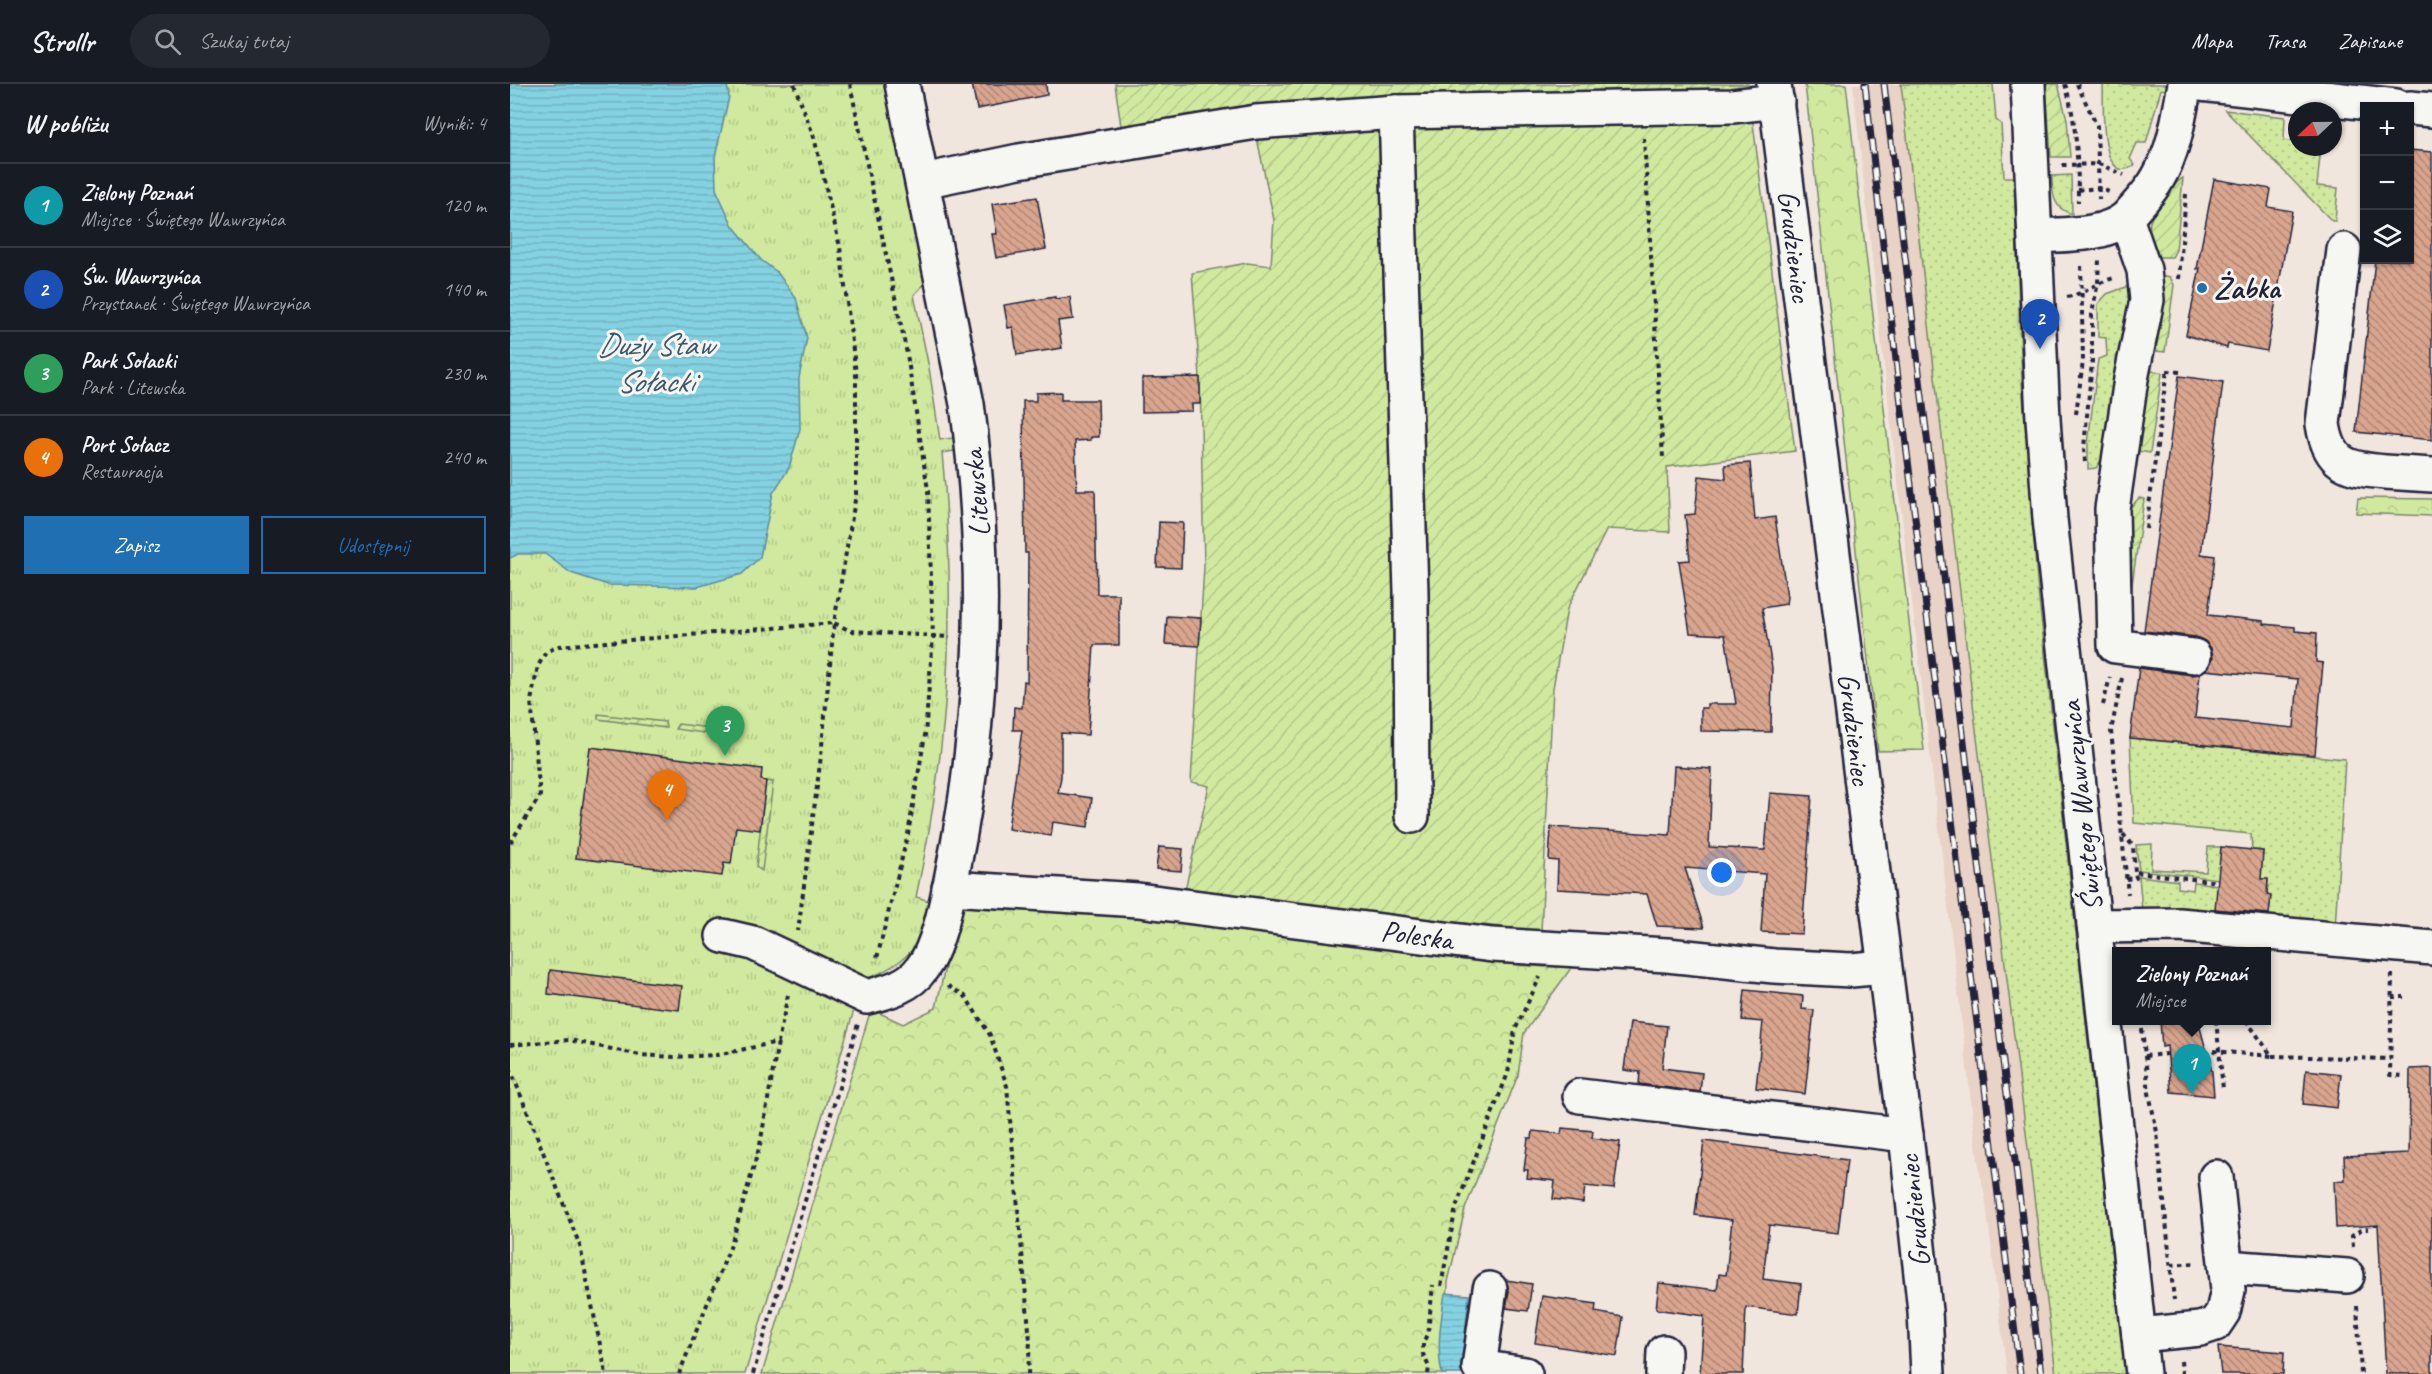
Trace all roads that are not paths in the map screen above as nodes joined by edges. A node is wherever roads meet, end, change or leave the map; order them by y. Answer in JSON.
{"nodes":[{"id":1,"x":902,"y":84,"type":"edge"},
{"id":2,"x":2028,"y":84,"type":"edge"},
{"id":3,"x":2185,"y":84,"type":"edge"},
{"id":4,"x":2201,"y":84,"type":"edge"},
{"id":5,"x":1775,"y":92,"type":"edge"},
{"id":6,"x":2361,"y":102,"type":"edge"},
{"id":7,"x":2414,"y":108,"type":"edge"},
{"id":8,"x":2432,"y":110,"type":"edge"},
{"id":9,"x":1396,"y":112,"type":"junction"},
{"id":10,"x":923,"y":181,"type":"junction"},
{"id":11,"x":2113,"y":224,"type":"junction"},
{"id":12,"x":2035,"y":236,"type":"junction"},
{"id":13,"x":2344,"y":250,"type":"dead end"},
{"id":14,"x":2432,"y":475,"type":"edge"},
{"id":15,"x":2194,"y":656,"type":"dead end"},
{"id":16,"x":1412,"y":816,"type":"dead end"},
{"id":17,"x":947,"y":897,"type":"junction"},
{"id":18,"x":2094,"y":926,"type":"junction"},
{"id":19,"x":723,"y":936,"type":"dead end"},
{"id":20,"x":2432,"y":948,"type":"edge"},
{"id":21,"x":1884,"y":967,"type":"junction"},
{"id":22,"x":1580,"y":1096,"type":"dead end"},
{"id":23,"x":1906,"y":1135,"type":"junction"},
{"id":24,"x":2216,"y":1178,"type":"dead end"},
{"id":25,"x":2226,"y":1268,"type":"junction"},
{"id":26,"x":2347,"y":1276,"type":"dead end"},
{"id":27,"x":1490,"y":1289,"type":"dead end"},
{"id":28,"x":2139,"y":1335,"type":"junction"},
{"id":29,"x":1525,"y":1374,"type":"edge"},
{"id":30,"x":1928,"y":1374,"type":"edge"},
{"id":31,"x":2143,"y":1374,"type":"edge"}],
"edges":[{"from":1,"to":10,"type":"street","name":"Litewska"},
{"from":2,"to":12,"type":"street","name":"Świętego Wawrzyńca"},
{"from":3,"to":11,"type":"street"},
{"from":4,"to":6,"type":"street"},
{"from":5,"to":9,"type":"street"},
{"from":5,"to":21,"type":"street","name":"Grudzieniec"},
{"from":7,"to":8,"type":"street"},
{"from":9,"to":10,"type":"street"},
{"from":9,"to":16,"type":"street"},
{"from":10,"to":17,"type":"street","name":"Litewska"},
{"from":11,"to":12,"type":"street"},
{"from":11,"to":15,"type":"street"},
{"from":12,"to":18,"type":"street","name":"Świętego Wawrzyńca"},
{"from":13,"to":14,"type":"street"},
{"from":17,"to":19,"type":"street","name":"Litewska"},
{"from":17,"to":21,"type":"street","name":"Poleska"},
{"from":18,"to":20,"type":"street"},
{"from":18,"to":28,"type":"street","name":"Świętego Wawrzyńca"},
{"from":21,"to":23,"type":"street","name":"Grudzieniec"},
{"from":22,"to":23,"type":"street"},
{"from":23,"to":30,"type":"street","name":"Grudzieniec"},
{"from":24,"to":25,"type":"street"},
{"from":25,"to":26,"type":"street"},
{"from":25,"to":28,"type":"street"},
{"from":27,"to":29,"type":"street"},
{"from":28,"to":31,"type":"street","name":"Świętego Wawrzyńca"}]}
